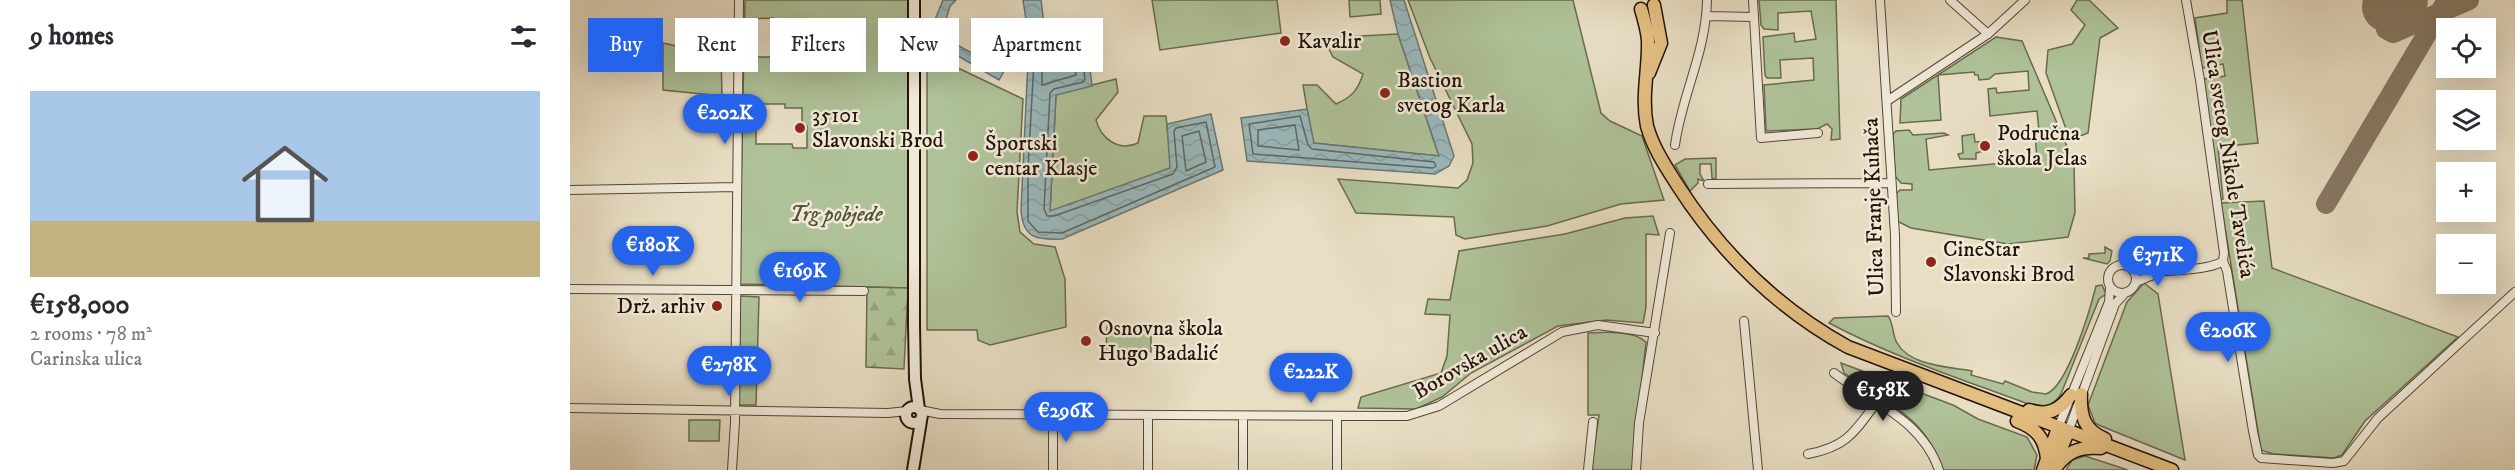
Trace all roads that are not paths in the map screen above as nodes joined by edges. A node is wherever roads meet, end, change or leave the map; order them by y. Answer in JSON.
{"nodes":[{"id":1,"x":739,"y":0,"type":"edge"},
{"id":2,"x":914,"y":0,"type":"edge"},
{"id":3,"x":921,"y":0,"type":"edge"},
{"id":4,"x":1707,"y":0,"type":"edge"},
{"id":5,"x":1753,"y":0,"type":"edge"},
{"id":6,"x":1880,"y":0,"type":"edge"},
{"id":7,"x":1950,"y":0,"type":"edge"},
{"id":8,"x":2025,"y":0,"type":"edge"},
{"id":9,"x":2186,"y":0,"type":"edge"},
{"id":10,"x":1654,"y":5,"type":"dead end"},
{"id":11,"x":1641,"y":9,"type":"dead end"},
{"id":12,"x":1707,"y":16,"type":"junction"},
{"id":13,"x":1754,"y":17,"type":"junction"},
{"id":14,"x":913,"y":18,"type":"edge"},
{"id":15,"x":919,"y":18,"type":"edge"},
{"id":16,"x":1988,"y":34,"type":"junction"},
{"id":17,"x":916,"y":72,"type":"edge"},
{"id":18,"x":1644,"y":85,"type":"junction"},
{"id":19,"x":1887,"y":101,"type":"junction"},
{"id":20,"x":1818,"y":133,"type":"dead end"},
{"id":21,"x":1675,"y":145,"type":"dead end"},
{"id":22,"x":1891,"y":183,"type":"junction"},
{"id":23,"x":1708,"y":184,"type":"dead end"},
{"id":24,"x":737,"y":187,"type":"junction"},
{"id":25,"x":570,"y":190,"type":"edge"},
{"id":26,"x":1670,"y":233,"type":"dead end"},
{"id":27,"x":2223,"y":261,"type":"junction"},
{"id":28,"x":2132,"y":269,"type":"junction"},
{"id":29,"x":2171,"y":270,"type":"junction"},
{"id":30,"x":2136,"y":282,"type":"junction"},
{"id":31,"x":2110,"y":287,"type":"junction"},
{"id":32,"x":570,"y":289,"type":"edge"},
{"id":33,"x":736,"y":290,"type":"junction"},
{"id":34,"x":864,"y":291,"type":"dead end"},
{"id":35,"x":2515,"y":292,"type":"edge"},
{"id":36,"x":2125,"y":293,"type":"junction"},
{"id":37,"x":1896,"y":312,"type":"dead end"},
{"id":38,"x":1744,"y":321,"type":"dead end"},
{"id":39,"x":1655,"y":333,"type":"junction"},
{"id":40,"x":1834,"y":373,"type":"dead end"},
{"id":41,"x":2076,"y":395,"type":"junction"},
{"id":42,"x":1876,"y":403,"type":"junction"},
{"id":43,"x":570,"y":408,"type":"edge"},
{"id":44,"x":2003,"y":408,"type":"junction"},
{"id":45,"x":734,"y":410,"type":"junction"},
{"id":46,"x":914,"y":415,"type":"junction"},
{"id":47,"x":1053,"y":415,"type":"junction"},
{"id":48,"x":1148,"y":416,"type":"junction"},
{"id":49,"x":1244,"y":417,"type":"junction"},
{"id":50,"x":1337,"y":417,"type":"junction"},
{"id":51,"x":1593,"y":422,"type":"dead end"},
{"id":52,"x":2063,"y":430,"type":"junction"},
{"id":53,"x":2117,"y":450,"type":"junction"},
{"id":54,"x":1808,"y":453,"type":"dead end"},
{"id":55,"x":2142,"y":460,"type":"junction"},
{"id":56,"x":2050,"y":467,"type":"edge"},
{"id":57,"x":732,"y":470,"type":"edge"},
{"id":58,"x":912,"y":470,"type":"edge"},
{"id":59,"x":1053,"y":470,"type":"edge"},
{"id":60,"x":1148,"y":470,"type":"edge"},
{"id":61,"x":1243,"y":470,"type":"edge"},
{"id":62,"x":1337,"y":470,"type":"edge"},
{"id":63,"x":1588,"y":470,"type":"edge"},
{"id":64,"x":1636,"y":470,"type":"edge"},
{"id":65,"x":1758,"y":470,"type":"edge"},
{"id":66,"x":1939,"y":470,"type":"edge"},
{"id":67,"x":2172,"y":470,"type":"edge"}],
"edges":[{"from":1,"to":24,"type":"street"},
{"from":2,"to":14,"type":"main road"},
{"from":3,"to":15,"type":"main road"},
{"from":4,"to":12,"type":"street"},
{"from":5,"to":13,"type":"street"},
{"from":6,"to":19,"type":"street","name":"Ulica Franje Kuhača"},
{"from":7,"to":16,"type":"street"},
{"from":8,"to":16,"type":"street","name":"Ulica Franje Kuhača"},
{"from":9,"to":27,"type":"street","name":"Ulica svetog Nikole Tavelića"},
{"from":10,"to":18,"type":"main road"},
{"from":11,"to":18,"type":"main road"},
{"from":12,"to":13,"type":"street"},
{"from":12,"to":21,"type":"street"},
{"from":13,"to":20,"type":"street"},
{"from":16,"to":19,"type":"street","name":"Ulica Franje Kuhača"},
{"from":17,"to":46,"type":"main road"},
{"from":18,"to":44,"type":"main road"},
{"from":19,"to":22,"type":"street","name":"Ulica Franje Kuhača"},
{"from":22,"to":23,"type":"street"},
{"from":22,"to":37,"type":"street","name":"Ulica Franje Kuhača"},
{"from":24,"to":25,"type":"street"},
{"from":24,"to":33,"type":"street"},
{"from":26,"to":39,"type":"street"},
{"from":27,"to":29,"type":"street"},
{"from":27,"to":35,"type":"street","name":"Ulica svetog Nikole Tavelića"},
{"from":28,"to":29,"type":"street"},
{"from":28,"to":30,"type":"street"},
{"from":28,"to":31,"type":"street"},
{"from":29,"to":30,"type":"street"},
{"from":30,"to":36,"type":"street"},
{"from":31,"to":36,"type":"street"},
{"from":31,"to":41,"type":"street"},
{"from":32,"to":33,"type":"street"},
{"from":33,"to":34,"type":"street"},
{"from":33,"to":45,"type":"street"},
{"from":36,"to":41,"type":"street"},
{"from":38,"to":65,"type":"street"},
{"from":39,"to":50,"type":"street","name":"Borovska ulica"},
{"from":39,"to":64,"type":"street"},
{"from":40,"to":42,"type":"street"},
{"from":41,"to":44,"type":"main road"},
{"from":41,"to":52,"type":"street"},
{"from":41,"to":55,"type":"main road"},
{"from":42,"to":54,"type":"street"},
{"from":42,"to":66,"type":"street"},
{"from":43,"to":45,"type":"street","name":"Borovska ulica"},
{"from":44,"to":52,"type":"main road"},
{"from":44,"to":56,"type":"main road"},
{"from":45,"to":46,"type":"street","name":"Borovska ulica"},
{"from":45,"to":57,"type":"street"},
{"from":46,"to":47,"type":"street","name":"Borovska ulica"},
{"from":46,"to":58,"type":"main road"},
{"from":47,"to":48,"type":"street","name":"Borovska ulica"},
{"from":47,"to":59,"type":"street"},
{"from":48,"to":49,"type":"street","name":"Borovska ulica"},
{"from":48,"to":60,"type":"street"},
{"from":49,"to":50,"type":"street","name":"Borovska ulica"},
{"from":49,"to":61,"type":"street"},
{"from":50,"to":62,"type":"street"},
{"from":51,"to":63,"type":"street"},
{"from":52,"to":53,"type":"main road"},
{"from":52,"to":56,"type":"main road"},
{"from":53,"to":55,"type":"main road"},
{"from":53,"to":56,"type":"main road"},
{"from":55,"to":67,"type":"main road"}]}
